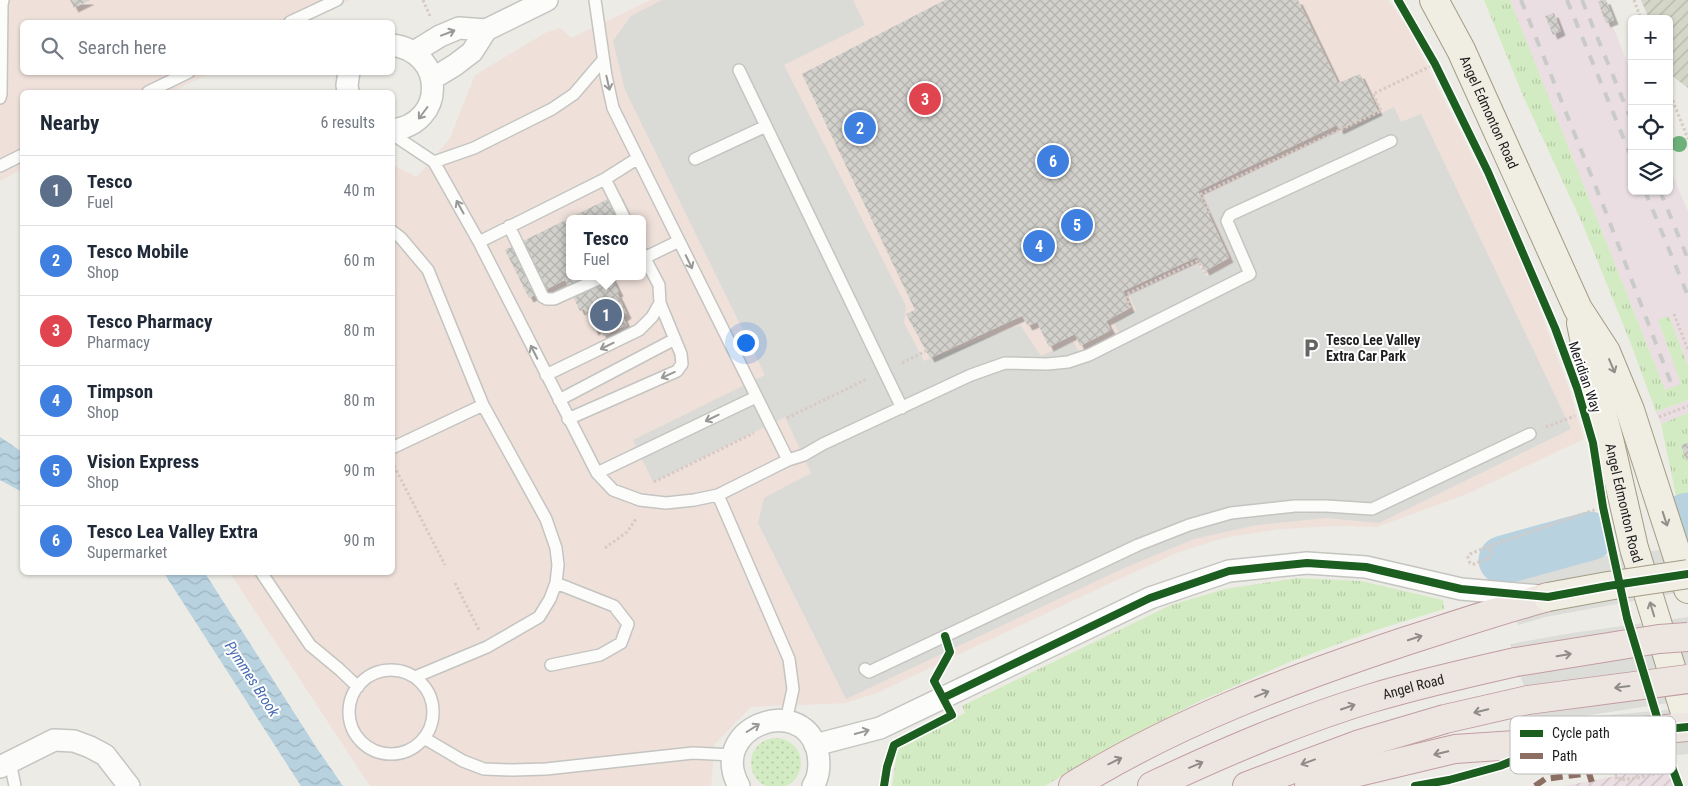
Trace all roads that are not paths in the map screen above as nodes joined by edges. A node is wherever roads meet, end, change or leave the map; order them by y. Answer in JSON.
{"nodes":[{"id":1,"x":3,"y":0,"type":"edge"},
{"id":2,"x":336,"y":0,"type":"edge"},
{"id":3,"x":547,"y":0,"type":"edge"},
{"id":4,"x":595,"y":0,"type":"edge"},
{"id":5,"x":1434,"y":0,"type":"edge"},
{"id":6,"x":294,"y":20,"type":"edge"},
{"id":7,"x":486,"y":30,"type":"junction"},
{"id":8,"x":395,"y":45,"type":"edge"},
{"id":9,"x":414,"y":52,"type":"junction"},
{"id":10,"x":603,"y":60,"type":"junction"},
{"id":11,"x":739,"y":70,"type":"dead end"},
{"id":12,"x":182,"y":75,"type":"edge"},
{"id":13,"x":349,"y":75,"type":"edge"},
{"id":14,"x":432,"y":79,"type":"junction"},
{"id":15,"x":152,"y":90,"type":"edge"},
{"id":16,"x":348,"y":90,"type":"edge"},
{"id":17,"x":0,"y":98,"type":"edge"},
{"id":18,"x":766,"y":126,"type":"junction"},
{"id":19,"x":395,"y":129,"type":"edge"},
{"id":20,"x":395,"y":136,"type":"edge"},
{"id":21,"x":1391,"y":141,"type":"dead end"},
{"id":22,"x":20,"y":156,"type":"edge"},
{"id":23,"x":638,"y":158,"type":"junction"},
{"id":24,"x":695,"y":159,"type":"dead end"},
{"id":25,"x":434,"y":162,"type":"junction"},
{"id":26,"x":0,"y":166,"type":"edge"},
{"id":27,"x":605,"y":179,"type":"junction"},
{"id":28,"x":623,"y":215,"type":"edge"},
{"id":29,"x":509,"y":226,"type":"junction"},
{"id":30,"x":395,"y":233,"type":"edge"},
{"id":31,"x":679,"y":241,"type":"junction"},
{"id":32,"x":479,"y":242,"type":"junction"},
{"id":33,"x":646,"y":256,"type":"edge"},
{"id":34,"x":646,"y":262,"type":"edge"},
{"id":35,"x":596,"y":280,"type":"edge"},
{"id":36,"x":660,"y":303,"type":"junction"},
{"id":37,"x":1578,"y":309,"type":"junction"},
{"id":38,"x":675,"y":339,"type":"junction"},
{"id":39,"x":546,"y":375,"type":"junction"},
{"id":40,"x":756,"y":397,"type":"junction"},
{"id":41,"x":559,"y":400,"type":"junction"},
{"id":42,"x":484,"y":405,"type":"junction"},
{"id":43,"x":902,"y":408,"type":"junction"},
{"id":44,"x":568,"y":419,"type":"junction"},
{"id":45,"x":1530,"y":434,"type":"road end"},
{"id":46,"x":395,"y":447,"type":"edge"},
{"id":47,"x":788,"y":460,"type":"junction"},
{"id":48,"x":597,"y":473,"type":"junction"},
{"id":49,"x":718,"y":495,"type":"junction"},
{"id":50,"x":1688,"y":574,"type":"edge"},
{"id":51,"x":263,"y":575,"type":"edge"},
{"id":52,"x":556,"y":583,"type":"junction"},
{"id":53,"x":1688,"y":589,"type":"edge"},
{"id":54,"x":1548,"y":597,"type":"joint"},
{"id":55,"x":1508,"y":600,"type":"junction"},
{"id":56,"x":1688,"y":637,"type":"edge"},
{"id":57,"x":551,"y":665,"type":"dead end"},
{"id":58,"x":865,"y":669,"type":"dead end"},
{"id":59,"x":414,"y":677,"type":"junction"},
{"id":60,"x":1688,"y":679,"type":"edge"},
{"id":61,"x":358,"y":687,"type":"junction"},
{"id":62,"x":786,"y":721,"type":"junction"},
{"id":63,"x":1688,"y":722,"type":"edge"},
{"id":64,"x":424,"y":738,"type":"junction"},
{"id":65,"x":815,"y":745,"type":"junction"},
{"id":66,"x":1510,"y":745,"type":"edge"},
{"id":67,"x":733,"y":755,"type":"junction"},
{"id":68,"x":5,"y":764,"type":"edge"},
{"id":69,"x":15,"y":786,"type":"edge"},
{"id":70,"x":129,"y":786,"type":"edge"},
{"id":71,"x":738,"y":786,"type":"edge"},
{"id":72,"x":813,"y":786,"type":"edge"},
{"id":73,"x":1073,"y":786,"type":"edge"},
{"id":74,"x":1152,"y":786,"type":"edge"},
{"id":75,"x":1248,"y":786,"type":"edge"},
{"id":76,"x":1309,"y":786,"type":"edge"}],
"edges":[{"from":1,"to":17,"type":"lane"},
{"from":2,"to":6,"type":"lane"},
{"from":3,"to":7,"type":"street"},
{"from":4,"to":10,"type":"lane"},
{"from":5,"to":37,"type":"main road","name":"Angel Edmonton Road"},
{"from":9,"to":7,"type":"street","one_way":true},
{"from":7,"to":14,"type":"street"},
{"from":8,"to":9,"type":"street"},
{"from":9,"to":14,"type":"street"},
{"from":10,"to":23,"type":"lane","one_way":true},
{"from":10,"to":25,"type":"lane"},
{"from":11,"to":18,"type":"lane"},
{"from":12,"to":15,"type":"lane"},
{"from":13,"to":16,"type":"street"},
{"from":14,"to":19,"type":"street","one_way":true},
{"from":18,"to":24,"type":"lane"},
{"from":18,"to":43,"type":"lane"},
{"from":20,"to":25,"type":"lane"},
{"from":21,"to":43,"type":"lane"},
{"from":22,"to":26,"type":"lane"},
{"from":23,"to":27,"type":"lane"},
{"from":23,"to":31,"type":"lane"},
{"from":32,"to":25,"type":"lane","one_way":true},
{"from":27,"to":28,"type":"lane"},
{"from":27,"to":29,"type":"lane"},
{"from":29,"to":32,"type":"lane"},
{"from":29,"to":35,"type":"lane"},
{"from":30,"to":42,"type":"lane"},
{"from":31,"to":33,"type":"lane"},
{"from":31,"to":40,"type":"lane","one_way":true},
{"from":39,"to":32,"type":"lane","one_way":true},
{"from":34,"to":36,"type":"lane"},
{"from":36,"to":38,"type":"lane"},
{"from":36,"to":39,"type":"lane","one_way":true},
{"from":37,"to":53,"type":"main road","name":"Angel Edmonton Road","one_way":true},
{"from":63,"to":37,"type":"main road","name":"Angel Edmonton Road","one_way":true},
{"from":38,"to":41,"type":"lane"},
{"from":38,"to":44,"type":"lane","one_way":true},
{"from":39,"to":41,"type":"lane"},
{"from":40,"to":47,"type":"lane"},
{"from":40,"to":48,"type":"lane","one_way":true},
{"from":41,"to":44,"type":"lane"},
{"from":42,"to":46,"type":"lane"},
{"from":42,"to":52,"type":"lane"},
{"from":43,"to":47,"type":"lane"},
{"from":44,"to":48,"type":"lane"},
{"from":45,"to":58,"type":"lane"},
{"from":47,"to":49,"type":"lane"},
{"from":48,"to":49,"type":"lane"},
{"from":49,"to":62,"type":"lane"},
{"from":50,"to":54,"type":"main road","bridge":true},
{"from":51,"to":61,"type":"lane"},
{"from":52,"to":57,"type":"lane"},
{"from":52,"to":59,"type":"lane"},
{"from":54,"to":55,"type":"highway"},
{"from":65,"to":55,"type":"street","one_way":true},
{"from":73,"to":55,"type":"highway","one_way":true},
{"from":74,"to":56,"type":"highway","name":"Angel Road","one_way":true,"bridge":true},
{"from":59,"to":61,"type":"lane"},
{"from":59,"to":64,"type":"lane"},
{"from":60,"to":75,"type":"highway","one_way":true,"bridge":true},
{"from":61,"to":64,"type":"lane"},
{"from":62,"to":65,"type":"street"},
{"from":67,"to":62,"type":"street","one_way":true},
{"from":64,"to":67,"type":"lane"},
{"from":65,"to":72,"type":"street"},
{"from":66,"to":76,"type":"highway","one_way":true},
{"from":67,"to":71,"type":"street"},
{"from":68,"to":69,"type":"lane"},
{"from":68,"to":70,"type":"street"}]}
